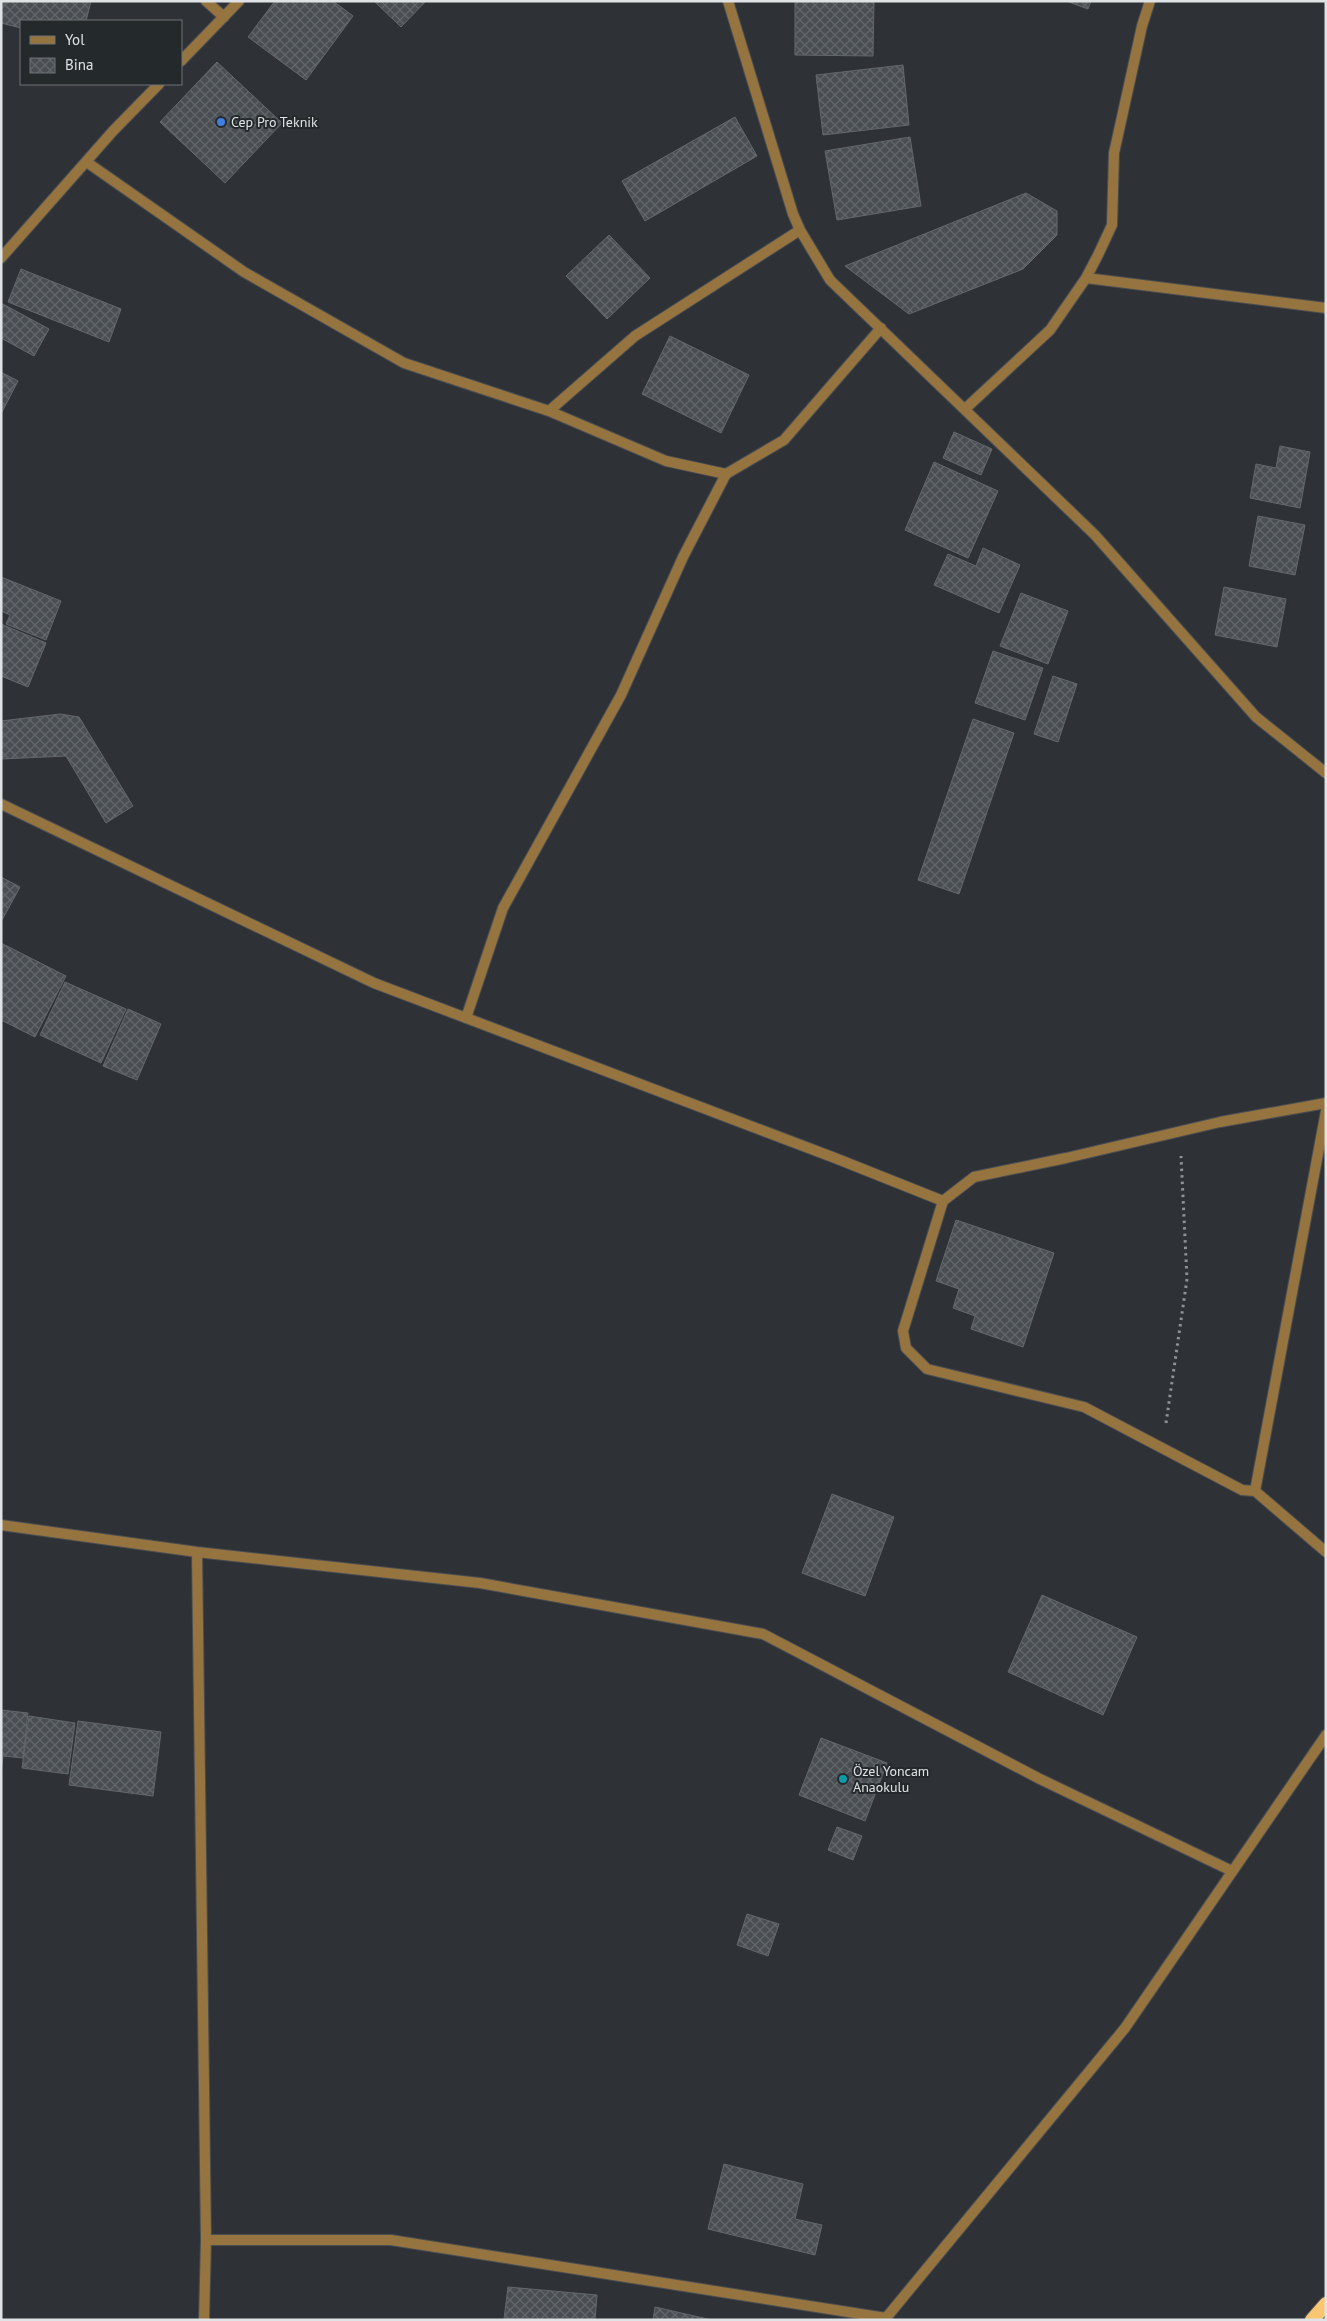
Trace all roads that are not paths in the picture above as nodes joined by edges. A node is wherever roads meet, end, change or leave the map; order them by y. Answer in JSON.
{"nodes":[{"id":1,"x":206,"y":1,"type":"edge"},
{"id":2,"x":239,"y":1,"type":"edge"},
{"id":3,"x":728,"y":1,"type":"edge"},
{"id":4,"x":1150,"y":1,"type":"edge"},
{"id":5,"x":224,"y":17,"type":"junction"},
{"id":6,"x":182,"y":60,"type":"edge"},
{"id":7,"x":158,"y":85,"type":"edge"},
{"id":8,"x":88,"y":163,"type":"junction"},
{"id":9,"x":800,"y":230,"type":"junction"},
{"id":10,"x":1,"y":258,"type":"edge"},
{"id":11,"x":1086,"y":278,"type":"junction"},
{"id":12,"x":1326,"y":308,"type":"edge"},
{"id":13,"x":881,"y":328,"type":"junction"},
{"id":14,"x":965,"y":409,"type":"junction"},
{"id":15,"x":549,"y":411,"type":"junction"},
{"id":16,"x":726,"y":474,"type":"junction"},
{"id":17,"x":1326,"y":773,"type":"edge"},
{"id":18,"x":1,"y":804,"type":"edge"},
{"id":19,"x":466,"y":1018,"type":"junction"},
{"id":20,"x":1326,"y":1103,"type":"edge"},
{"id":21,"x":1326,"y":1111,"type":"edge"},
{"id":22,"x":943,"y":1201,"type":"junction"},
{"id":23,"x":1255,"y":1491,"type":"junction"},
{"id":24,"x":1,"y":1525,"type":"edge"},
{"id":25,"x":197,"y":1552,"type":"junction"},
{"id":26,"x":1326,"y":1552,"type":"edge"},
{"id":27,"x":1326,"y":1735,"type":"edge"},
{"id":28,"x":1232,"y":1871,"type":"junction"},
{"id":29,"x":206,"y":2240,"type":"junction"},
{"id":30,"x":1326,"y":2304,"type":"edge"},
{"id":31,"x":204,"y":2320,"type":"edge"},
{"id":32,"x":1312,"y":2320,"type":"edge"}],
"edges":[{"from":1,"to":5,"type":"street"},
{"from":2,"to":5,"type":"street"},
{"from":3,"to":9,"type":"street"},
{"from":4,"to":11,"type":"street"},
{"from":5,"to":6,"type":"street"},
{"from":7,"to":8,"type":"street"},
{"from":8,"to":10,"type":"street"},
{"from":8,"to":15,"type":"street"},
{"from":9,"to":13,"type":"street"},
{"from":9,"to":15,"type":"street"},
{"from":11,"to":12,"type":"street"},
{"from":11,"to":14,"type":"street"},
{"from":13,"to":14,"type":"street"},
{"from":13,"to":16,"type":"street"},
{"from":14,"to":17,"type":"street"},
{"from":15,"to":16,"type":"street"},
{"from":16,"to":19,"type":"street"},
{"from":18,"to":19,"type":"street"},
{"from":19,"to":22,"type":"street"},
{"from":20,"to":22,"type":"street"},
{"from":21,"to":23,"type":"street"},
{"from":22,"to":23,"type":"street"},
{"from":23,"to":26,"type":"street"},
{"from":24,"to":25,"type":"street"},
{"from":25,"to":28,"type":"street"},
{"from":25,"to":29,"type":"street"},
{"from":27,"to":28,"type":"street"},
{"from":28,"to":29,"type":"street"},
{"from":29,"to":31,"type":"street"},
{"from":30,"to":32,"type":"highway"}]}
